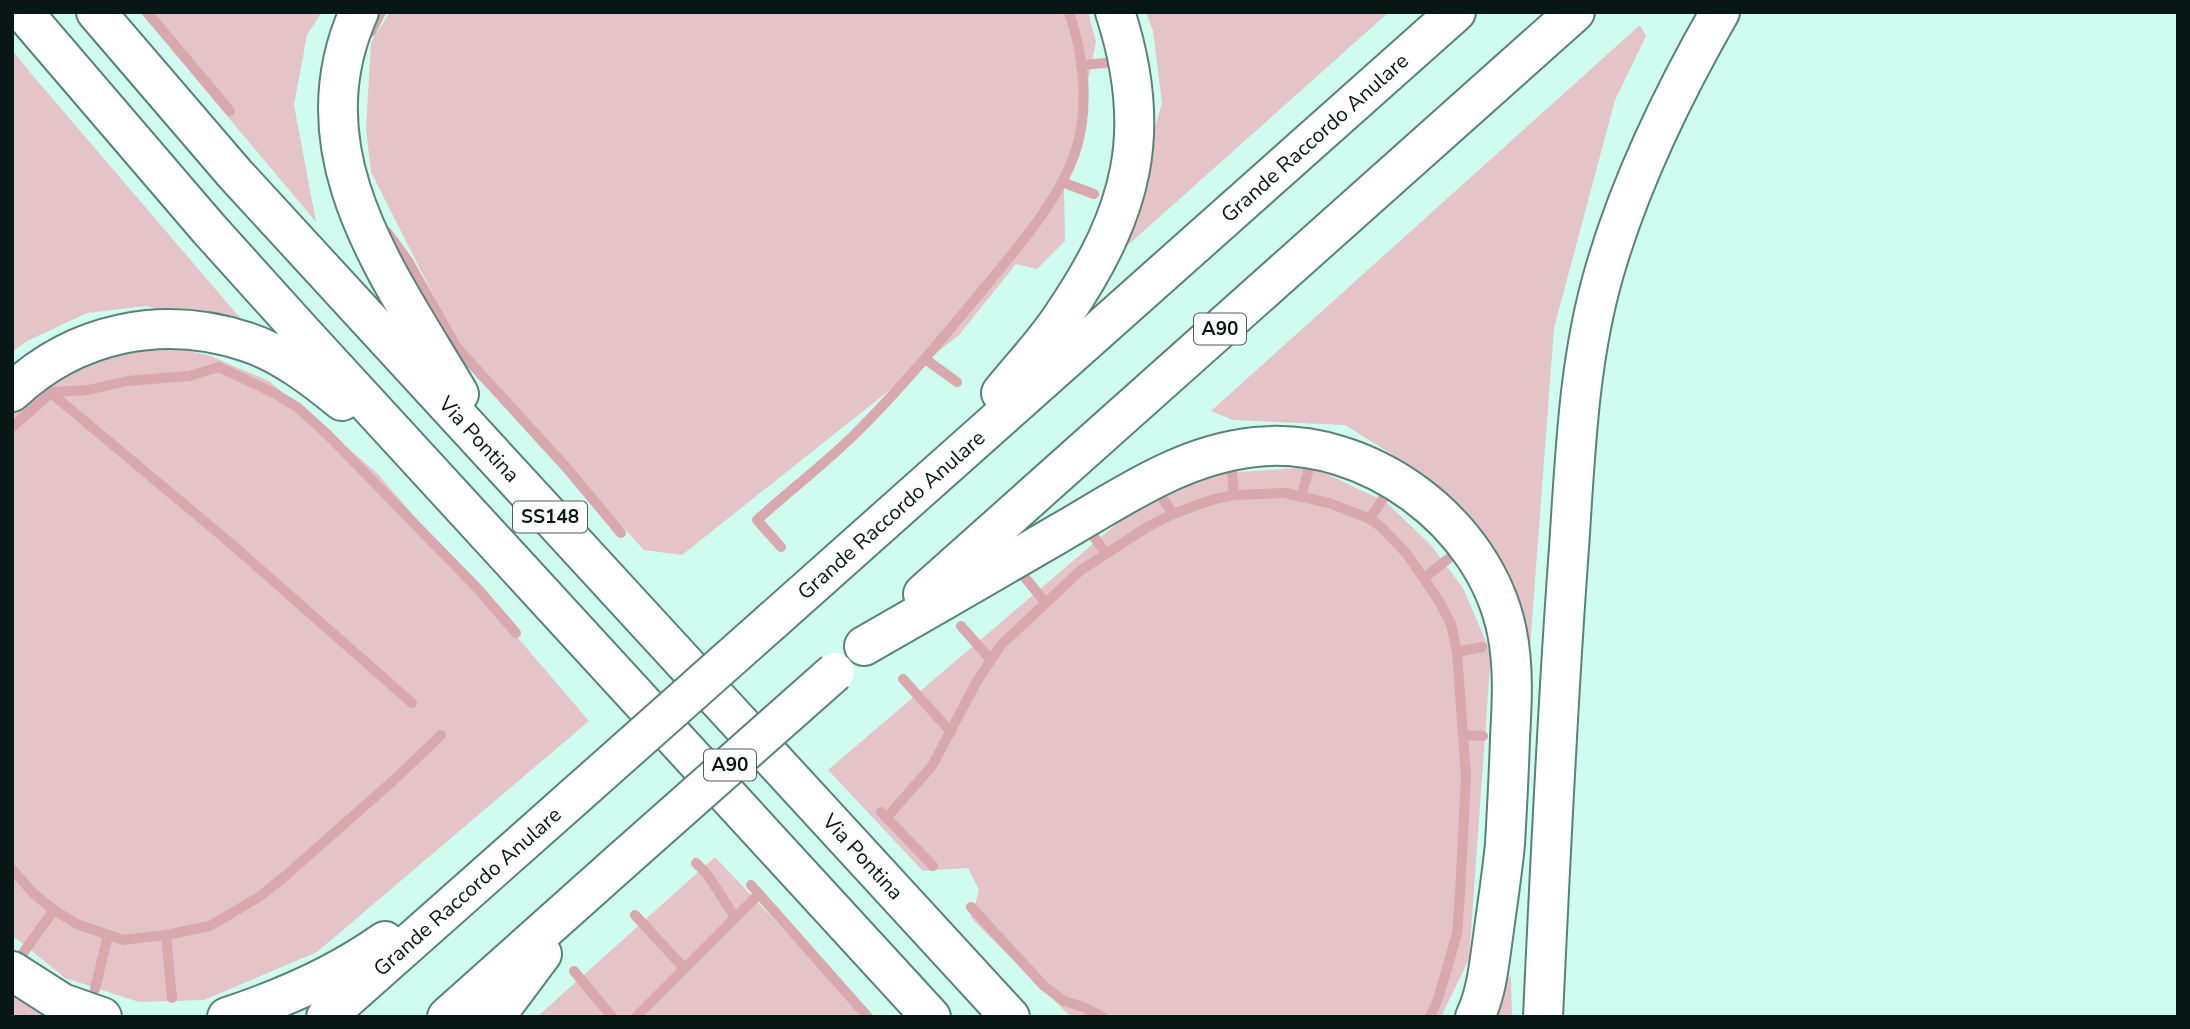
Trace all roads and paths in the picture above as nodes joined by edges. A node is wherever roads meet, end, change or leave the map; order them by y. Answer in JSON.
{"nodes":[{"id":1,"x":23,"y":12,"type":"edge"},
{"id":2,"x":96,"y":12,"type":"edge"},
{"id":3,"x":359,"y":12,"type":"edge"},
{"id":4,"x":1115,"y":12,"type":"edge"},
{"id":5,"x":1456,"y":12,"type":"edge"},
{"id":6,"x":1575,"y":12,"type":"edge"},
{"id":7,"x":1720,"y":12,"type":"edge"},
{"id":8,"x":12,"y":392,"type":"edge"},
{"id":9,"x":497,"y":460,"type":"junction"},
{"id":10,"x":932,"y":479,"type":"junction"},
{"id":11,"x":471,"y":514,"type":"junction"},
{"id":12,"x":864,"y":646,"type":"junction"},
{"id":13,"x":502,"y":860,"type":"junction"},
{"id":14,"x":592,"y":888,"type":"junction"},
{"id":15,"x":12,"y":971,"type":"edge"},
{"id":16,"x":984,"y":988,"type":"junction"},
{"id":17,"x":102,"y":1017,"type":"edge"},
{"id":18,"x":226,"y":1017,"type":"edge"},
{"id":19,"x":326,"y":1017,"type":"edge"},
{"id":20,"x":447,"y":1017,"type":"edge"},
{"id":21,"x":495,"y":1017,"type":"edge"},
{"id":22,"x":931,"y":1017,"type":"edge"},
{"id":23,"x":1010,"y":1017,"type":"edge"},
{"id":24,"x":1023,"y":1017,"type":"edge"},
{"id":25,"x":1475,"y":1017,"type":"edge"},
{"id":26,"x":1543,"y":1017,"type":"edge"}],
"edges":[{"from":1,"to":11,"type":"highway","number":"SS148"},
{"from":2,"to":9,"type":"highway","name":"Via Pontina","number":"SS148"},
{"from":3,"to":9,"type":"highway"},
{"from":4,"to":10,"type":"highway"},
{"from":5,"to":10,"type":"highway","name":"Grande Raccordo Anulare"},
{"from":6,"to":12,"type":"highway","number":"A90"},
{"from":7,"to":26,"type":"highway"},
{"from":8,"to":11,"type":"highway"},
{"from":9,"to":16,"type":"highway","name":"Via Pontina","number":"SS148"},
{"from":10,"to":13,"type":"highway","name":"Grande Raccordo Anulare","bridge":true},
{"from":11,"to":22,"type":"highway","number":"SS148"},
{"from":12,"to":14,"type":"highway","number":"A90","bridge":true},
{"from":12,"to":25,"type":"highway"},
{"from":13,"to":18,"type":"highway"},
{"from":13,"to":19,"type":"highway","name":"Grande Raccordo Anulare"},
{"from":14,"to":20,"type":"highway","number":"A90"},
{"from":14,"to":21,"type":"highway"},
{"from":15,"to":17,"type":"highway"},
{"from":16,"to":23,"type":"highway","name":"Via Pontina","number":"SS148"},
{"from":16,"to":24,"type":"highway"}]}
